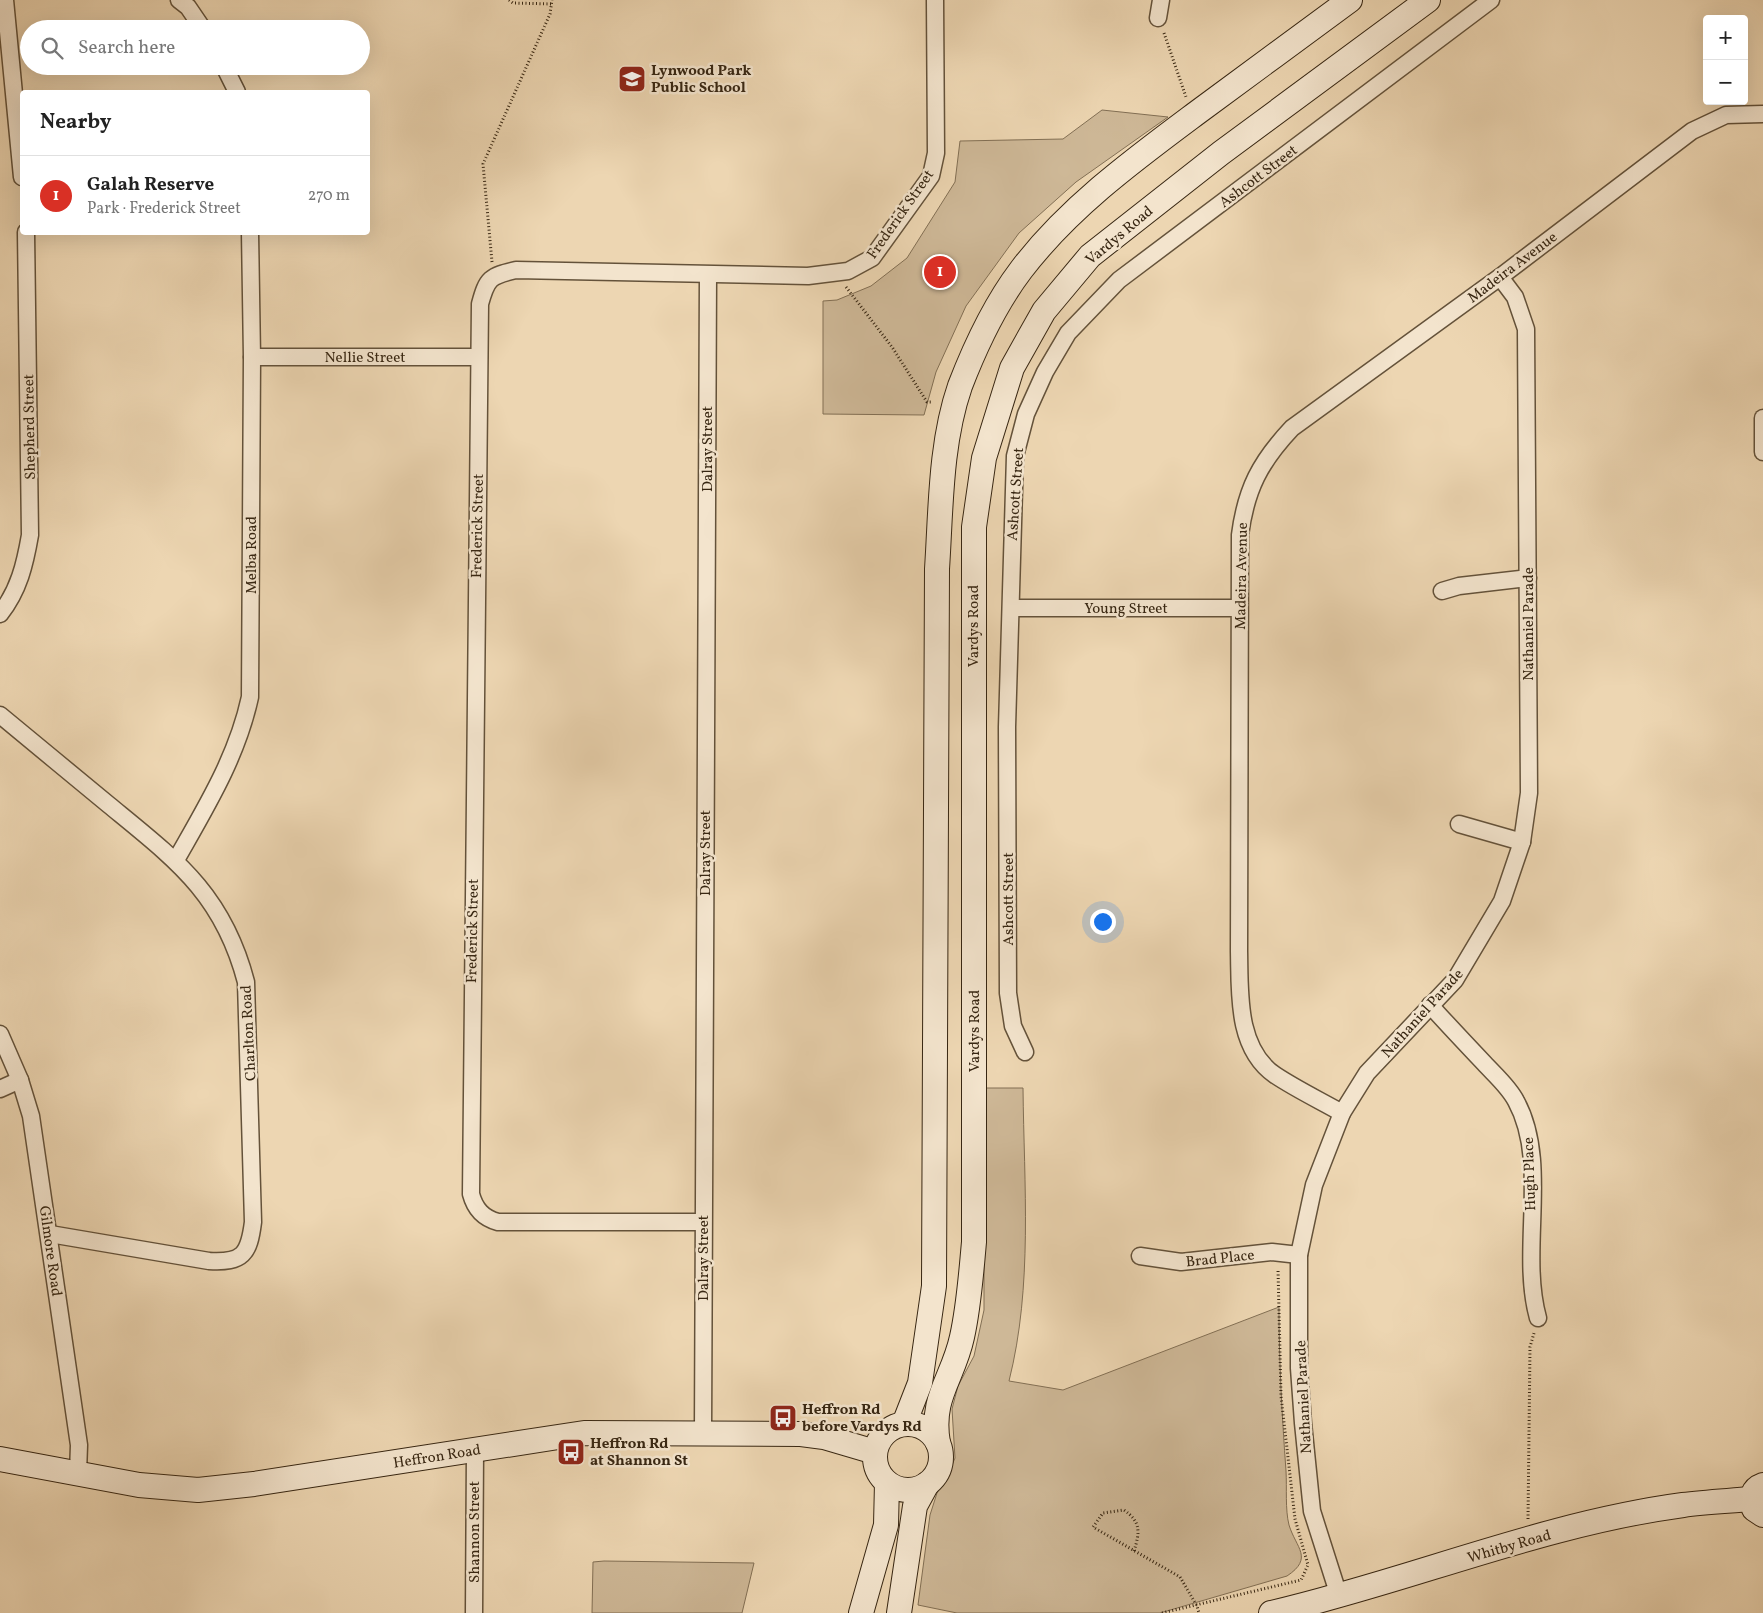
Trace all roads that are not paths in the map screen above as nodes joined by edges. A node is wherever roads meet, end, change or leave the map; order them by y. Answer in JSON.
{"nodes":[{"id":1,"x":4,"y":0,"type":"edge"},
{"id":2,"x":935,"y":0,"type":"edge"},
{"id":3,"x":1161,"y":0,"type":"edge"},
{"id":4,"x":1350,"y":0,"type":"edge"},
{"id":5,"x":1428,"y":0,"type":"edge"},
{"id":6,"x":1491,"y":0,"type":"edge"},
{"id":7,"x":186,"y":2,"type":"edge"},
{"id":8,"x":1158,"y":18,"type":"road end"},
{"id":9,"x":197,"y":20,"type":"edge"},
{"id":10,"x":229,"y":75,"type":"edge"},
{"id":11,"x":237,"y":90,"type":"edge"},
{"id":12,"x":1763,"y":114,"type":"edge"},
{"id":13,"x":20,"y":157,"type":"edge"},
{"id":14,"x":26,"y":235,"type":"edge"},
{"id":15,"x":250,"y":235,"type":"edge"},
{"id":16,"x":708,"y":275,"type":"junction"},
{"id":17,"x":1500,"y":277,"type":"junction"},
{"id":18,"x":252,"y":357,"type":"junction"},
{"id":19,"x":479,"y":357,"type":"junction"},
{"id":20,"x":1763,"y":418,"type":"edge"},
{"id":21,"x":1763,"y":425,"type":"edge"},
{"id":22,"x":1763,"y":452,"type":"edge"},
{"id":23,"x":1528,"y":578,"type":"junction"},
{"id":24,"x":1442,"y":591,"type":"dead end"},
{"id":25,"x":1012,"y":608,"type":"junction"},
{"id":26,"x":1240,"y":608,"type":"junction"},
{"id":27,"x":0,"y":614,"type":"edge"},
{"id":28,"x":0,"y":715,"type":"edge"},
{"id":29,"x":1459,"y":824,"type":"dead end"},
{"id":30,"x":1522,"y":842,"type":"junction"},
{"id":31,"x":176,"y":860,"type":"junction"},
{"id":32,"x":1430,"y":1005,"type":"junction"},
{"id":33,"x":0,"y":1034,"type":"edge"},
{"id":34,"x":1025,"y":1052,"type":"dead end"},
{"id":35,"x":20,"y":1080,"type":"junction"},
{"id":36,"x":0,"y":1089,"type":"edge"},
{"id":37,"x":1342,"y":1113,"type":"junction"},
{"id":38,"x":703,"y":1222,"type":"junction"},
{"id":39,"x":50,"y":1234,"type":"junction"},
{"id":40,"x":1300,"y":1255,"type":"junction"},
{"id":41,"x":1140,"y":1256,"type":"dead end"},
{"id":42,"x":1538,"y":1318,"type":"road end"},
{"id":43,"x":904,"y":1424,"type":"junction"},
{"id":44,"x":703,"y":1432,"type":"junction"},
{"id":45,"x":938,"y":1443,"type":"junction"},
{"id":46,"x":474,"y":1451,"type":"junction"},
{"id":47,"x":876,"y":1452,"type":"junction"},
{"id":48,"x":0,"y":1459,"type":"edge"},
{"id":49,"x":78,"y":1473,"type":"junction"},
{"id":50,"x":887,"y":1483,"type":"junction"},
{"id":51,"x":927,"y":1484,"type":"junction"},
{"id":52,"x":1759,"y":1500,"type":"edge"},
{"id":53,"x":1339,"y":1596,"type":"junction"},
{"id":54,"x":474,"y":1613,"type":"edge"},
{"id":55,"x":861,"y":1613,"type":"edge"},
{"id":56,"x":899,"y":1613,"type":"edge"},
{"id":57,"x":1271,"y":1613,"type":"edge"}],
"edges":[{"from":1,"to":13,"type":"street"},
{"from":2,"to":16,"type":"street","name":"Frederick Street"},
{"from":3,"to":8,"type":"street"},
{"from":4,"to":43,"type":"main road"},
{"from":5,"to":45,"type":"main road","name":"Vardys Road"},
{"from":6,"to":25,"type":"street","name":"Ashcott Street"},
{"from":7,"to":9,"type":"street"},
{"from":10,"to":11,"type":"street"},
{"from":12,"to":17,"type":"street","name":"Madeira Avenue"},
{"from":14,"to":27,"type":"street","name":"Shepherd Street"},
{"from":15,"to":18,"type":"street","name":"Melba Road"},
{"from":16,"to":19,"type":"street","name":"Frederick Street"},
{"from":16,"to":38,"type":"street","name":"Dalray Street"},
{"from":17,"to":23,"type":"street","name":"Nathaniel Parade"},
{"from":17,"to":26,"type":"street","name":"Madeira Avenue"},
{"from":18,"to":19,"type":"street","name":"Nellie Street"},
{"from":18,"to":31,"type":"street","name":"Melba Road"},
{"from":19,"to":38,"type":"street","name":"Frederick Street"},
{"from":20,"to":21,"type":"street"},
{"from":21,"to":22,"type":"street"},
{"from":23,"to":24,"type":"street"},
{"from":23,"to":30,"type":"street","name":"Nathaniel Parade"},
{"from":25,"to":26,"type":"street","name":"Young Street"},
{"from":25,"to":34,"type":"street","name":"Ashcott Street"},
{"from":26,"to":37,"type":"street","name":"Madeira Avenue"},
{"from":28,"to":31,"type":"street","name":"Charlton Road"},
{"from":29,"to":30,"type":"street"},
{"from":30,"to":32,"type":"street","name":"Nathaniel Parade"},
{"from":31,"to":39,"type":"street","name":"Charlton Road"},
{"from":32,"to":37,"type":"street","name":"Nathaniel Parade"},
{"from":32,"to":42,"type":"street","name":"Hugh Place"},
{"from":33,"to":35,"type":"street","name":"Gilmore Road"},
{"from":35,"to":36,"type":"street"},
{"from":35,"to":39,"type":"street","name":"Gilmore Road"},
{"from":37,"to":40,"type":"street","name":"Nathaniel Parade"},
{"from":38,"to":44,"type":"street","name":"Dalray Street"},
{"from":39,"to":49,"type":"street","name":"Gilmore Road"},
{"from":40,"to":41,"type":"street","name":"Brad Place"},
{"from":40,"to":53,"type":"street","name":"Nathaniel Parade"},
{"from":43,"to":45,"type":"main road"},
{"from":43,"to":47,"type":"main road"},
{"from":44,"to":46,"type":"main road","name":"Heffron Road"},
{"from":44,"to":47,"type":"main road","name":"Heffron Road"},
{"from":45,"to":51,"type":"main road"},
{"from":46,"to":49,"type":"main road","name":"Heffron Road"},
{"from":46,"to":54,"type":"street","name":"Shannon Street"},
{"from":47,"to":50,"type":"main road"},
{"from":48,"to":49,"type":"main road","name":"Heffron Road"},
{"from":50,"to":51,"type":"main road"},
{"from":50,"to":55,"type":"main road"},
{"from":51,"to":56,"type":"main road"},
{"from":52,"to":53,"type":"main road","name":"Whitby Road"},
{"from":53,"to":57,"type":"main road","name":"Whitby Road"}]}
